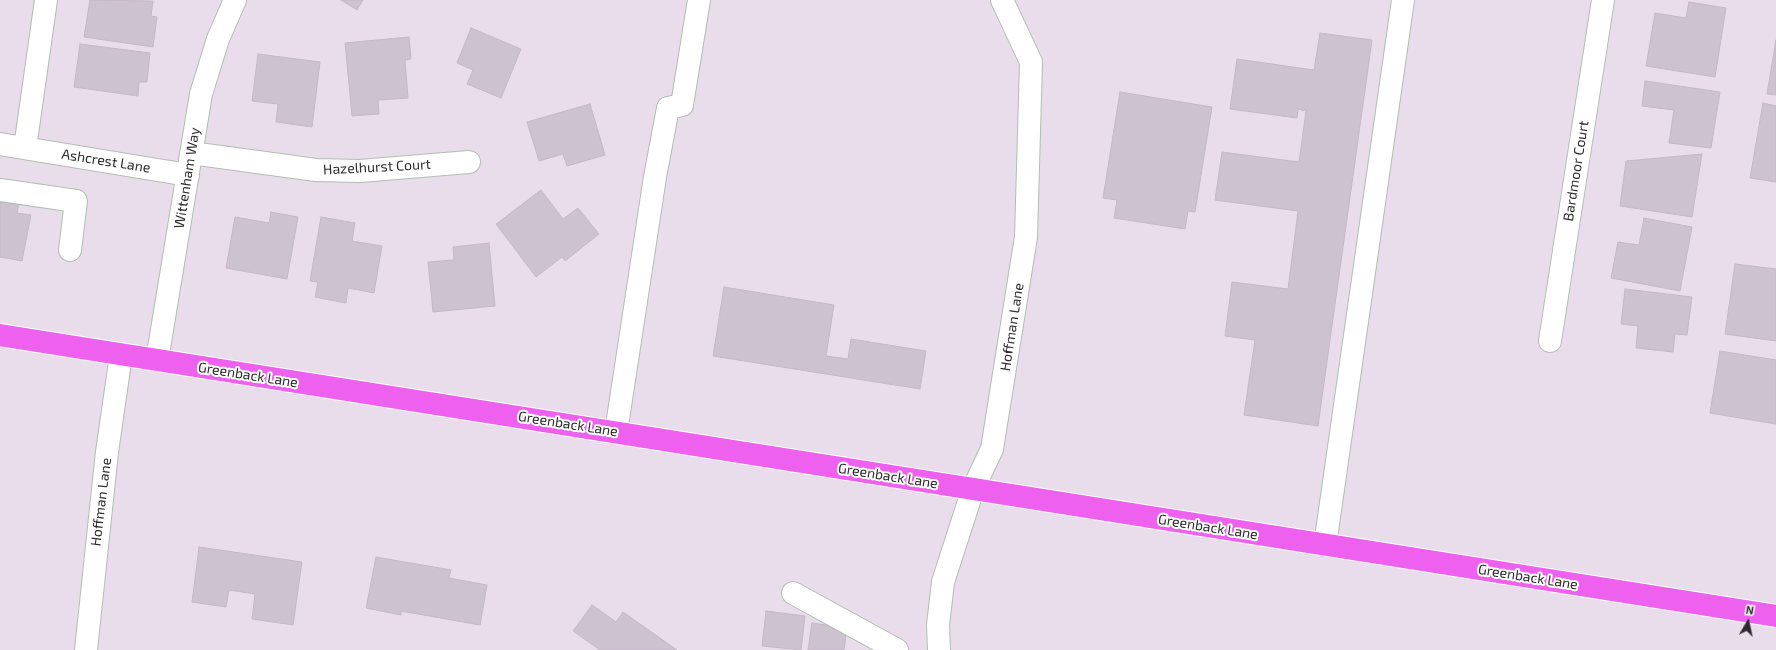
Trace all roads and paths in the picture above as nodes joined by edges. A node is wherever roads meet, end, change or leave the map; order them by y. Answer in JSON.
{"nodes":[{"id":1,"x":46,"y":0,"type":"edge"},
{"id":2,"x":235,"y":0,"type":"edge"},
{"id":3,"x":699,"y":0,"type":"edge"},
{"id":4,"x":1002,"y":0,"type":"edge"},
{"id":5,"x":1403,"y":0,"type":"edge"},
{"id":6,"x":1603,"y":0,"type":"edge"},
{"id":7,"x":0,"y":144,"type":"edge"},
{"id":8,"x":25,"y":148,"type":"junction"},
{"id":9,"x":191,"y":153,"type":"junction"},
{"id":10,"x":469,"y":162,"type":"dead end"},
{"id":11,"x":188,"y":175,"type":"junction"},
{"id":12,"x":0,"y":190,"type":"edge"},
{"id":13,"x":70,"y":250,"type":"dead end"},
{"id":14,"x":0,"y":335,"type":"edge"},
{"id":15,"x":1550,"y":342,"type":"dead end"},
{"id":16,"x":121,"y":355,"type":"junction"},
{"id":17,"x":156,"y":360,"type":"junction"},
{"id":18,"x":616,"y":432,"type":"junction"},
{"id":19,"x":973,"y":489,"type":"junction"},
{"id":20,"x":1325,"y":545,"type":"junction"},
{"id":21,"x":793,"y":593,"type":"dead end"},
{"id":22,"x":1776,"y":616,"type":"edge"},
{"id":23,"x":89,"y":650,"type":"edge"},
{"id":24,"x":897,"y":650,"type":"edge"},
{"id":25,"x":939,"y":650,"type":"edge"}],
"edges":[{"from":1,"to":8,"type":"street"},
{"from":2,"to":9,"type":"street","name":"Wittenham Way"},
{"from":3,"to":18,"type":"street"},
{"from":4,"to":19,"type":"street","name":"Hoffman Lane"},
{"from":5,"to":20,"type":"street"},
{"from":6,"to":15,"type":"street","name":"Bardmoor Court"},
{"from":7,"to":8,"type":"street","name":"Ashcrest Lane"},
{"from":8,"to":11,"type":"street","name":"Ashcrest Lane"},
{"from":9,"to":10,"type":"street","name":"Hazelhurst Court"},
{"from":9,"to":11,"type":"street","name":"Wittenham Way"},
{"from":11,"to":17,"type":"street","name":"Wittenham Way"},
{"from":12,"to":13,"type":"street"},
{"from":14,"to":16,"type":"main road","name":"Greenback Lane"},
{"from":16,"to":17,"type":"main road","name":"Greenback Lane"},
{"from":16,"to":23,"type":"street","name":"Hoffman Lane"},
{"from":17,"to":18,"type":"main road","name":"Greenback Lane"},
{"from":18,"to":19,"type":"main road","name":"Greenback Lane"},
{"from":19,"to":20,"type":"main road","name":"Greenback Lane"},
{"from":19,"to":25,"type":"street","name":"Hoffman Lane"},
{"from":20,"to":22,"type":"main road","name":"Greenback Lane"},
{"from":21,"to":24,"type":"street"}]}
